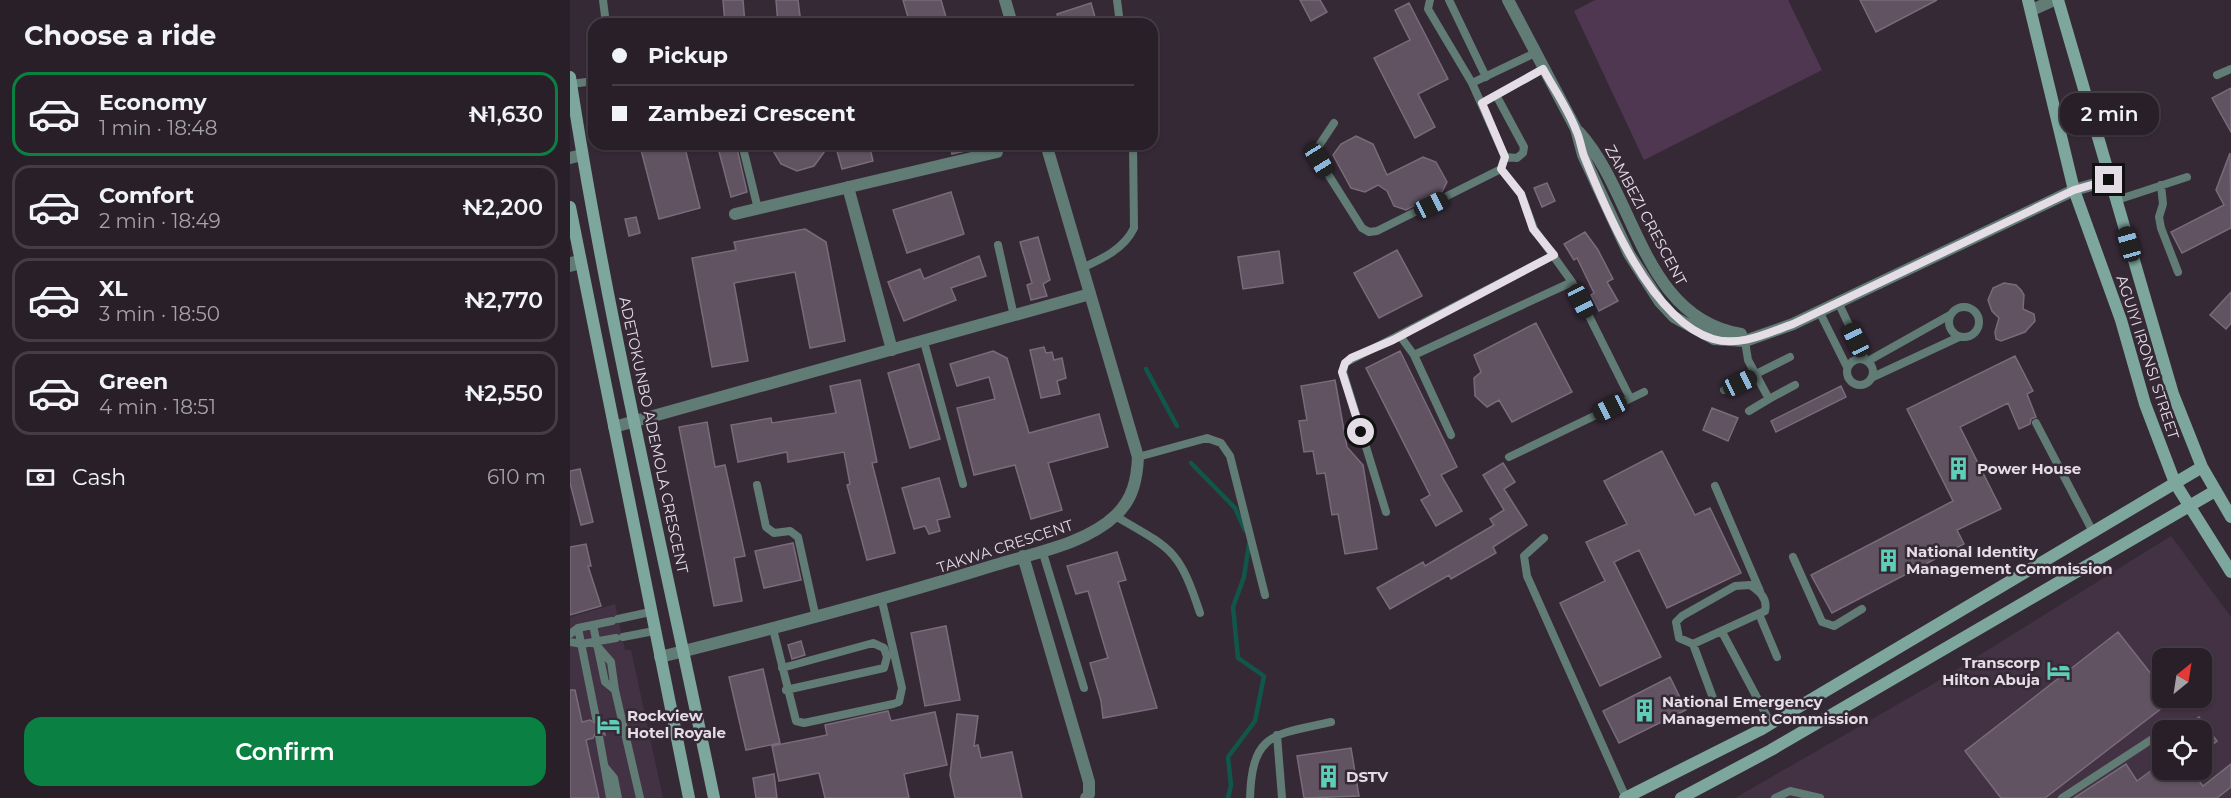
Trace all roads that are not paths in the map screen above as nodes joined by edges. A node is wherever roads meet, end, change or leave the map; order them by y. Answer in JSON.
{"nodes":[{"id":1,"x":603,"y":0,"type":"edge"},
{"id":2,"x":1005,"y":0,"type":"edge"},
{"id":3,"x":1117,"y":0,"type":"edge"},
{"id":4,"x":1430,"y":0,"type":"edge"},
{"id":5,"x":1449,"y":0,"type":"edge"},
{"id":6,"x":1509,"y":0,"type":"edge"},
{"id":7,"x":2056,"y":0,"type":"edge"},
{"id":8,"x":2030,"y":5,"type":"edge"},
{"id":9,"x":605,"y":18,"type":"edge"},
{"id":10,"x":1010,"y":18,"type":"edge"},
{"id":11,"x":1118,"y":18,"type":"edge"},
{"id":12,"x":1535,"y":53,"type":"junction"},
{"id":13,"x":1543,"y":69,"type":"junction"},
{"id":14,"x":2231,"y":69,"type":"edge"},
{"id":15,"x":2217,"y":75,"type":"dead end"},
{"id":16,"x":1486,"y":76,"type":"junction"},
{"id":17,"x":571,"y":81,"type":"edge"},
{"id":18,"x":588,"y":81,"type":"edge"},
{"id":19,"x":1472,"y":83,"type":"junction"},
{"id":20,"x":1496,"y":95,"type":"junction"},
{"id":21,"x":1482,"y":103,"type":"junction"},
{"id":22,"x":1334,"y":123,"type":"dead end"},
{"id":23,"x":1576,"y":129,"type":"junction"},
{"id":24,"x":743,"y":150,"type":"edge"},
{"id":25,"x":1048,"y":150,"type":"edge"},
{"id":26,"x":1133,"y":150,"type":"edge"},
{"id":27,"x":997,"y":152,"type":"dead end"},
{"id":28,"x":576,"y":157,"type":"edge"},
{"id":29,"x":1505,"y":157,"type":"junction"},
{"id":30,"x":1501,"y":169,"type":"junction"},
{"id":31,"x":2187,"y":177,"type":"dead end"},
{"id":32,"x":2109,"y":180,"type":"junction"},
{"id":33,"x":2161,"y":185,"type":"junction"},
{"id":34,"x":848,"y":188,"type":"junction"},
{"id":35,"x":2074,"y":190,"type":"junction"},
{"id":36,"x":2116,"y":200,"type":"junction"},
{"id":37,"x":570,"y":207,"type":"edge"},
{"id":38,"x":758,"y":209,"type":"junction"},
{"id":39,"x":735,"y":214,"type":"dead end"},
{"id":40,"x":998,"y":245,"type":"dead end"},
{"id":41,"x":1554,"y":255,"type":"junction"},
{"id":42,"x":575,"y":263,"type":"edge"},
{"id":43,"x":1082,"y":268,"type":"junction"},
{"id":44,"x":2178,"y":272,"type":"dead end"},
{"id":45,"x":1572,"y":282,"type":"junction"},
{"id":46,"x":1090,"y":294,"type":"junction"},
{"id":47,"x":1838,"y":302,"type":"junction"},
{"id":48,"x":1819,"y":312,"type":"junction"},
{"id":49,"x":1950,"y":315,"type":"junction"},
{"id":50,"x":1014,"y":316,"type":"junction"},
{"id":51,"x":1400,"y":336,"type":"junction"},
{"id":52,"x":1758,"y":337,"type":"junction"},
{"id":53,"x":1959,"y":337,"type":"junction"},
{"id":54,"x":1745,"y":341,"type":"junction"},
{"id":55,"x":924,"y":342,"type":"junction"},
{"id":56,"x":892,"y":350,"type":"junction"},
{"id":57,"x":1414,"y":355,"type":"junction"},
{"id":58,"x":1790,"y":357,"type":"dead end"},
{"id":59,"x":1866,"y":360,"type":"junction"},
{"id":60,"x":1847,"y":367,"type":"junction"},
{"id":61,"x":1756,"y":376,"type":"junction"},
{"id":62,"x":1873,"y":377,"type":"junction"},
{"id":63,"x":1795,"y":385,"type":"dead end"},
{"id":64,"x":1724,"y":390,"type":"dead end"},
{"id":65,"x":1644,"y":392,"type":"dead end"},
{"id":66,"x":1630,"y":398,"type":"junction"},
{"id":67,"x":1769,"y":399,"type":"junction"},
{"id":68,"x":1749,"y":411,"type":"dead end"},
{"id":69,"x":635,"y":422,"type":"junction"},
{"id":70,"x":2036,"y":423,"type":"dead end"},
{"id":71,"x":614,"y":427,"type":"junction"},
{"id":72,"x":1451,"y":435,"type":"dead end"},
{"id":73,"x":1138,"y":457,"type":"junction"},
{"id":74,"x":1509,"y":457,"type":"dead end"},
{"id":75,"x":2202,"y":467,"type":"junction"},
{"id":76,"x":2175,"y":483,"type":"junction"},
{"id":77,"x":963,"y":484,"type":"dead end"},
{"id":78,"x":757,"y":485,"type":"dead end"},
{"id":79,"x":1716,"y":486,"type":"dead end"},
{"id":80,"x":2215,"y":491,"type":"junction"},
{"id":81,"x":2227,"y":501,"type":"edge"},
{"id":82,"x":2188,"y":506,"type":"junction"},
{"id":83,"x":1386,"y":512,"type":"dead end"},
{"id":84,"x":1115,"y":516,"type":"junction"},
{"id":85,"x":2231,"y":517,"type":"edge"},
{"id":86,"x":2093,"y":532,"type":"junction"},
{"id":87,"x":1544,"y":538,"type":"dead end"},
{"id":88,"x":1042,"y":550,"type":"junction"},
{"id":89,"x":1023,"y":556,"type":"junction"},
{"id":90,"x":1793,"y":557,"type":"dead end"},
{"id":91,"x":2231,"y":572,"type":"edge"},
{"id":92,"x":1761,"y":592,"type":"junction"},
{"id":93,"x":1265,"y":595,"type":"dead end"},
{"id":94,"x":882,"y":601,"type":"junction"},
{"id":95,"x":1862,"y":609,"type":"dead end"},
{"id":96,"x":650,"y":612,"type":"junction"},
{"id":97,"x":1200,"y":613,"type":"dead end"},
{"id":98,"x":1759,"y":614,"type":"junction"},
{"id":99,"x":816,"y":618,"type":"junction"},
{"id":100,"x":593,"y":625,"type":"junction"},
{"id":101,"x":773,"y":629,"type":"junction"},
{"id":102,"x":574,"y":631,"type":"edge"},
{"id":103,"x":654,"y":631,"type":"junction"},
{"id":104,"x":1722,"y":632,"type":"junction"},
{"id":105,"x":570,"y":642,"type":"edge"},
{"id":106,"x":582,"y":644,"type":"junction"},
{"id":107,"x":597,"y":644,"type":"junction"},
{"id":108,"x":1693,"y":644,"type":"junction"},
{"id":109,"x":684,"y":651,"type":"junction"},
{"id":110,"x":660,"y":657,"type":"junction"},
{"id":111,"x":1777,"y":657,"type":"dead end"},
{"id":112,"x":782,"y":668,"type":"junction"},
{"id":113,"x":1084,"y":688,"type":"dead end"},
{"id":114,"x":786,"y":690,"type":"junction"},
{"id":115,"x":1713,"y":698,"type":"dead end"},
{"id":116,"x":596,"y":718,"type":"dead end"},
{"id":117,"x":1331,"y":722,"type":"dead end"},
{"id":118,"x":1771,"y":724,"type":"junction"},
{"id":119,"x":1277,"y":735,"type":"junction"},
{"id":120,"x":599,"y":736,"type":"dead end"},
{"id":121,"x":2152,"y":739,"type":"edge"},
{"id":122,"x":605,"y":766,"type":"junction"},
{"id":123,"x":610,"y":798,"type":"edge"},
{"id":124,"x":618,"y":798,"type":"edge"},
{"id":125,"x":640,"y":798,"type":"edge"},
{"id":126,"x":689,"y":798,"type":"edge"},
{"id":127,"x":714,"y":798,"type":"edge"},
{"id":128,"x":1086,"y":798,"type":"edge"},
{"id":129,"x":1250,"y":798,"type":"edge"},
{"id":130,"x":1282,"y":798,"type":"edge"},
{"id":131,"x":1626,"y":798,"type":"edge"},
{"id":132,"x":1681,"y":798,"type":"edge"},
{"id":133,"x":1775,"y":798,"type":"edge"},
{"id":134,"x":1821,"y":798,"type":"edge"},
{"id":135,"x":2062,"y":798,"type":"edge"}],
"edges":[{"from":1,"to":9,"type":"lane"},
{"from":2,"to":10,"type":"street"},
{"from":3,"to":11,"type":"lane"},
{"from":4,"to":19,"type":"lane"},
{"from":5,"to":16,"type":"lane"},
{"from":6,"to":12,"type":"street","name":"ZAMBEZI CRESCENT"},
{"from":7,"to":8,"type":"street"},
{"from":7,"to":32,"type":"main road","name":"AGUIYI IRONSI STREET"},
{"from":8,"to":35,"type":"main road","name":"AGUIYI IRONSI STREET"},
{"from":12,"to":13,"type":"street","name":"ZAMBEZI CRESCENT"},
{"from":12,"to":16,"type":"lane"},
{"from":13,"to":20,"type":"lane"},
{"from":13,"to":23,"type":"street","name":"ZAMBEZI CRESCENT"},
{"from":14,"to":15,"type":"lane"},
{"from":16,"to":19,"type":"lane"},
{"from":17,"to":18,"type":"lane"},
{"from":17,"to":28,"type":"main road","name":"ADETOKUNBO ADEMOLA CRESCENT"},
{"from":19,"to":21,"type":"lane"},
{"from":20,"to":21,"type":"lane"},
{"from":20,"to":29,"type":"lane"},
{"from":21,"to":29,"type":"lane"},
{"from":22,"to":30,"type":"lane"},
{"from":23,"to":52,"type":"street","name":"ZAMBEZI CRESCENT"},
{"from":23,"to":54,"type":"street","name":"ZAMBEZI CRESCENT"},
{"from":24,"to":38,"type":"lane"},
{"from":25,"to":43,"type":"street","name":"TAKWA CRESCENT"},
{"from":26,"to":43,"type":"lane"},
{"from":27,"to":34,"type":"street"},
{"from":28,"to":69,"type":"main road","name":"ADETOKUNBO ADEMOLA CRESCENT"},
{"from":29,"to":30,"type":"lane"},
{"from":30,"to":41,"type":"lane"},
{"from":31,"to":33,"type":"lane"},
{"from":32,"to":35,"type":"street","name":"ZAMBEZI CRESCENT"},
{"from":32,"to":36,"type":"main road","name":"AGUIYI IRONSI STREET"},
{"from":33,"to":36,"type":"lane"},
{"from":33,"to":44,"type":"lane"},
{"from":34,"to":38,"type":"street"},
{"from":34,"to":56,"type":"street"},
{"from":35,"to":47,"type":"street","name":"ZAMBEZI CRESCENT"},
{"from":35,"to":76,"type":"main road","name":"AGUIYI IRONSI STREET"},
{"from":36,"to":75,"type":"main road","name":"AGUIYI IRONSI STREET"},
{"from":37,"to":42,"type":"main road"},
{"from":38,"to":39,"type":"street"},
{"from":40,"to":50,"type":"lane"},
{"from":41,"to":45,"type":"lane"},
{"from":41,"to":51,"type":"lane"},
{"from":42,"to":71,"type":"main road"},
{"from":43,"to":46,"type":"street","name":"TAKWA CRESCENT"},
{"from":45,"to":57,"type":"lane"},
{"from":45,"to":66,"type":"lane"},
{"from":46,"to":50,"type":"street"},
{"from":46,"to":73,"type":"street","name":"TAKWA CRESCENT"},
{"from":47,"to":48,"type":"street","name":"ZAMBEZI CRESCENT"},
{"from":47,"to":59,"type":"lane"},
{"from":48,"to":52,"type":"street","name":"ZAMBEZI CRESCENT"},
{"from":48,"to":60,"type":"lane"},
{"from":49,"to":53,"type":"lane"},
{"from":49,"to":53,"type":"lane"},
{"from":49,"to":59,"type":"lane"},
{"from":50,"to":55,"type":"street"},
{"from":51,"to":57,"type":"lane"},
{"from":51,"to":83,"type":"lane"},
{"from":52,"to":54,"type":"street","name":"ZAMBEZI CRESCENT"},
{"from":53,"to":62,"type":"lane"},
{"from":54,"to":61,"type":"lane"},
{"from":55,"to":56,"type":"street"},
{"from":55,"to":77,"type":"lane"},
{"from":56,"to":69,"type":"street"},
{"from":57,"to":72,"type":"lane"},
{"from":58,"to":61,"type":"lane"},
{"from":59,"to":60,"type":"lane"},
{"from":59,"to":62,"type":"lane"},
{"from":60,"to":62,"type":"lane"},
{"from":61,"to":64,"type":"lane"},
{"from":61,"to":67,"type":"lane"},
{"from":63,"to":67,"type":"lane"},
{"from":65,"to":66,"type":"lane"},
{"from":66,"to":74,"type":"lane"},
{"from":67,"to":68,"type":"lane"},
{"from":69,"to":71,"type":"street"},
{"from":69,"to":109,"type":"main road","name":"ADETOKUNBO ADEMOLA CRESCENT"},
{"from":70,"to":86,"type":"lane"},
{"from":71,"to":96,"type":"main road"},
{"from":73,"to":84,"type":"street","name":"TAKWA CRESCENT"},
{"from":73,"to":93,"type":"lane"},
{"from":75,"to":76,"type":"main road"},
{"from":75,"to":80,"type":"main road","name":"AGUIYI IRONSI STREET"},
{"from":76,"to":82,"type":"main road","name":"AGUIYI IRONSI STREET"},
{"from":76,"to":86,"type":"main road"},
{"from":78,"to":99,"type":"lane"},
{"from":79,"to":92,"type":"lane"},
{"from":80,"to":81,"type":"main road","name":"AGUIYI IRONSI STREET"},
{"from":80,"to":82,"type":"main road"},
{"from":81,"to":85,"type":"main road","name":"AGUIYI IRONSI STREET"},
{"from":82,"to":91,"type":"main road","name":"AGUIYI IRONSI STREET"},
{"from":82,"to":132,"type":"main road"},
{"from":84,"to":88,"type":"street","name":"TAKWA CRESCENT"},
{"from":84,"to":97,"type":"lane"},
{"from":86,"to":118,"type":"main road"},
{"from":87,"to":131,"type":"lane"},
{"from":88,"to":89,"type":"street","name":"TAKWA CRESCENT"},
{"from":88,"to":113,"type":"lane"},
{"from":89,"to":94,"type":"street","name":"TAKWA CRESCENT"},
{"from":89,"to":128,"type":"street"},
{"from":90,"to":95,"type":"lane"},
{"from":92,"to":98,"type":"lane"},
{"from":92,"to":108,"type":"lane"},
{"from":94,"to":99,"type":"street","name":"TAKWA CRESCENT"},
{"from":94,"to":114,"type":"lane"},
{"from":96,"to":100,"type":"lane"},
{"from":96,"to":103,"type":"main road"},
{"from":98,"to":104,"type":"lane"},
{"from":98,"to":111,"type":"lane"},
{"from":99,"to":101,"type":"street","name":"TAKWA CRESCENT"},
{"from":100,"to":102,"type":"lane"},
{"from":100,"to":107,"type":"lane"},
{"from":101,"to":109,"type":"street","name":"TAKWA CRESCENT"},
{"from":101,"to":112,"type":"lane"},
{"from":102,"to":106,"type":"lane"},
{"from":103,"to":107,"type":"lane"},
{"from":103,"to":110,"type":"main road"},
{"from":104,"to":108,"type":"lane"},
{"from":104,"to":118,"type":"lane"},
{"from":105,"to":106,"type":"lane"},
{"from":106,"to":107,"type":"lane"},
{"from":106,"to":116,"type":"lane"},
{"from":107,"to":125,"type":"lane"},
{"from":108,"to":115,"type":"lane"},
{"from":109,"to":110,"type":"street","name":"TAKWA CRESCENT"},
{"from":109,"to":127,"type":"main road","name":"ADETOKUNBO ADEMOLA CRESCENT"},
{"from":110,"to":126,"type":"main road"},
{"from":112,"to":114,"type":"lane"},
{"from":112,"to":114,"type":"lane"},
{"from":117,"to":119,"type":"lane"},
{"from":118,"to":131,"type":"main road"},
{"from":119,"to":129,"type":"lane"},
{"from":119,"to":130,"type":"lane"},
{"from":120,"to":122,"type":"lane"},
{"from":121,"to":135,"type":"lane"},
{"from":122,"to":123,"type":"lane"},
{"from":122,"to":124,"type":"lane"},
{"from":133,"to":134,"type":"lane"}]}
